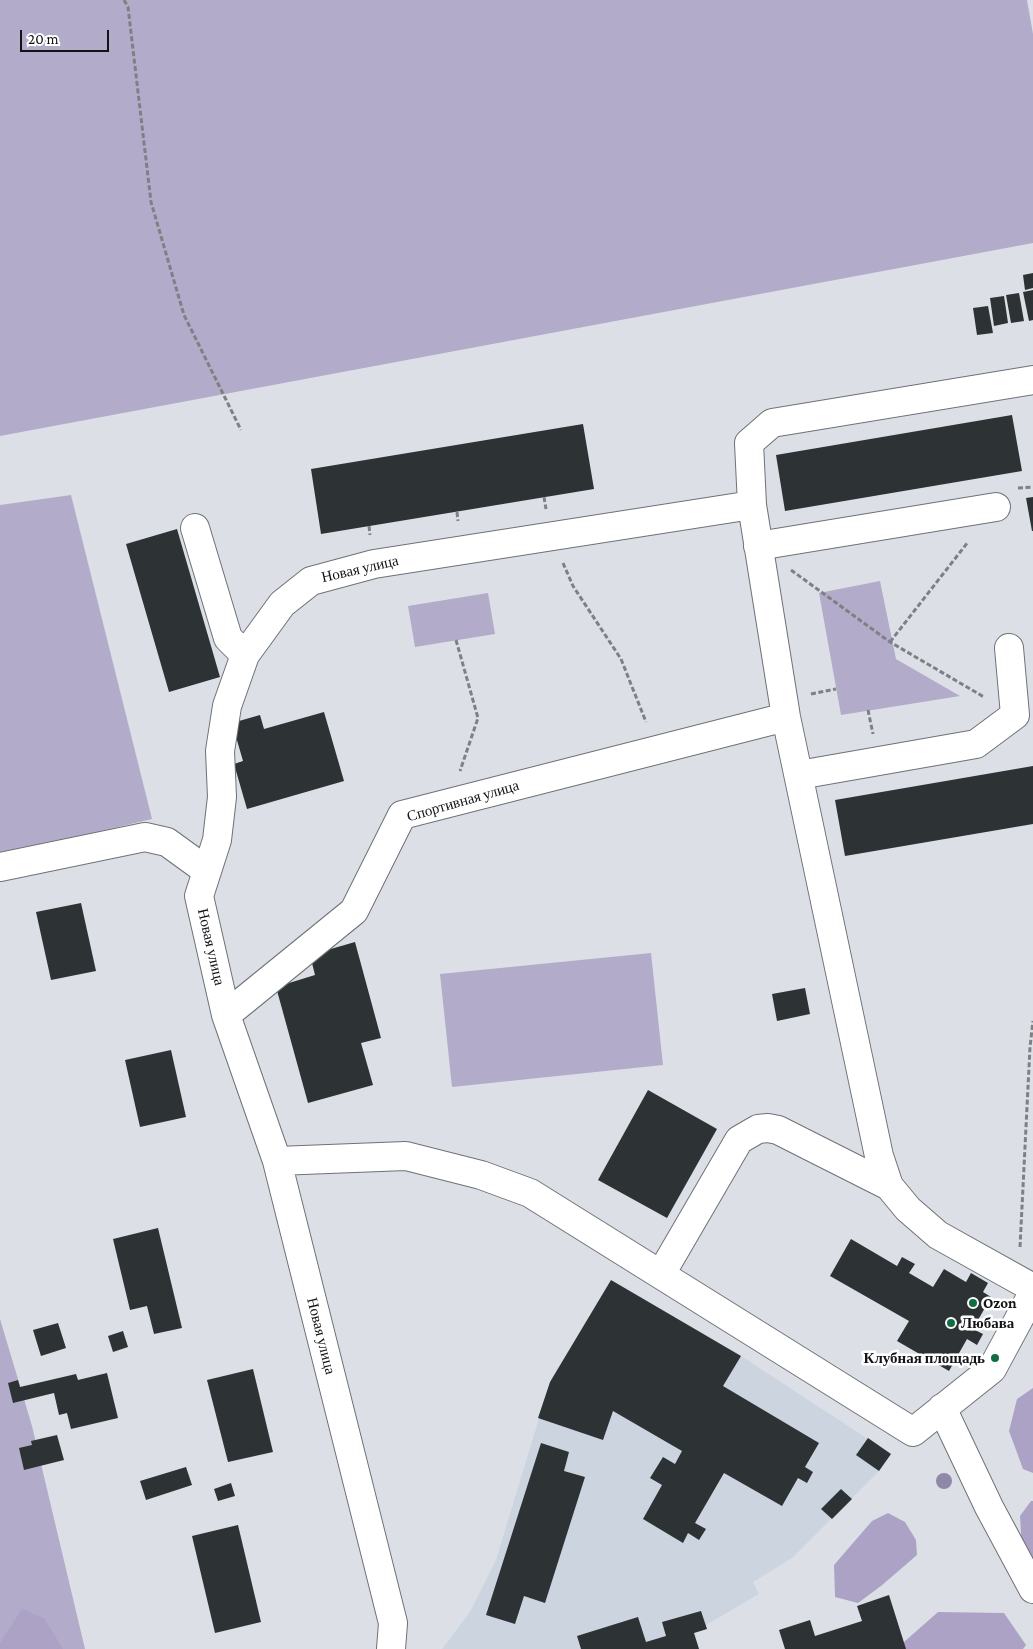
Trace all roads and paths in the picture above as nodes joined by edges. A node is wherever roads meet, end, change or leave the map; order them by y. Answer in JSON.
{"nodes":[{"id":1,"x":124,"y":0,"type":"edge"},
{"id":2,"x":1033,"y":380,"type":"edge"},
{"id":3,"x":241,"y":430,"type":"dead end"},
{"id":4,"x":1033,"y":487,"type":"edge"},
{"id":5,"x":752,"y":505,"type":"junction"},
{"id":6,"x":996,"y":507,"type":"junction"},
{"id":7,"x":195,"y":528,"type":"dead end"},
{"id":8,"x":552,"y":536,"type":"junction"},
{"id":9,"x":758,"y":546,"type":"junction"},
{"id":10,"x":456,"y":640,"type":"dead end"},
{"id":11,"x":890,"y":642,"type":"junction"},
{"id":12,"x":1009,"y":648,"type":"dead end"},
{"id":13,"x":245,"y":655,"type":"junction"},
{"id":14,"x":1015,"y":715,"type":"junction"},
{"id":15,"x":786,"y":717,"type":"junction"},
{"id":16,"x":657,"y":750,"type":"junction"},
{"id":17,"x":798,"y":776,"type":"junction"},
{"id":18,"x":449,"y":803,"type":"junction"},
{"id":19,"x":0,"y":867,"type":"edge"},
{"id":20,"x":207,"y":871,"type":"junction"},
{"id":21,"x":226,"y":1015,"type":"junction"},
{"id":22,"x":1033,"y":1021,"type":"edge"},
{"id":23,"x":278,"y":1161,"type":"junction"},
{"id":24,"x":889,"y":1186,"type":"junction"},
{"id":25,"x":661,"y":1274,"type":"junction"},
{"id":26,"x":1028,"y":1287,"type":"edge"},
{"id":27,"x":942,"y":1408,"type":"junction"},
{"id":28,"x":1033,"y":1589,"type":"edge"},
{"id":29,"x":391,"y":1649,"type":"edge"}],
"edges":[{"from":1,"to":3,"type":"path"},
{"from":2,"to":5,"type":"street"},
{"from":4,"to":6,"type":"path"},
{"from":5,"to":8,"type":"street","name":"Новая улица"},
{"from":5,"to":9,"type":"street"},
{"from":6,"to":9,"type":"street"},
{"from":6,"to":11,"type":"path"},
{"from":7,"to":13,"type":"street"},
{"from":8,"to":13,"type":"street","name":"Новая улица"},
{"from":8,"to":16,"type":"path"},
{"from":9,"to":11,"type":"path"},
{"from":9,"to":15,"type":"street"},
{"from":10,"to":18,"type":"path"},
{"from":11,"to":14,"type":"path"},
{"from":12,"to":14,"type":"street"},
{"from":13,"to":20,"type":"street","name":"Новая улица"},
{"from":14,"to":17,"type":"street"},
{"from":15,"to":16,"type":"street","name":"Спортивная улица"},
{"from":15,"to":17,"type":"street"},
{"from":16,"to":18,"type":"street","name":"Спортивная улица"},
{"from":17,"to":24,"type":"street"},
{"from":18,"to":21,"type":"street","name":"Спортивная улица"},
{"from":19,"to":20,"type":"street"},
{"from":20,"to":21,"type":"street","name":"Новая улица"},
{"from":21,"to":23,"type":"street","name":"Новая улица"},
{"from":22,"to":26,"type":"path"},
{"from":23,"to":25,"type":"street"},
{"from":23,"to":29,"type":"street","name":"Новая улица"},
{"from":24,"to":25,"type":"street"},
{"from":24,"to":26,"type":"street"},
{"from":25,"to":27,"type":"street"},
{"from":26,"to":27,"type":"street"},
{"from":27,"to":28,"type":"street"}]}
